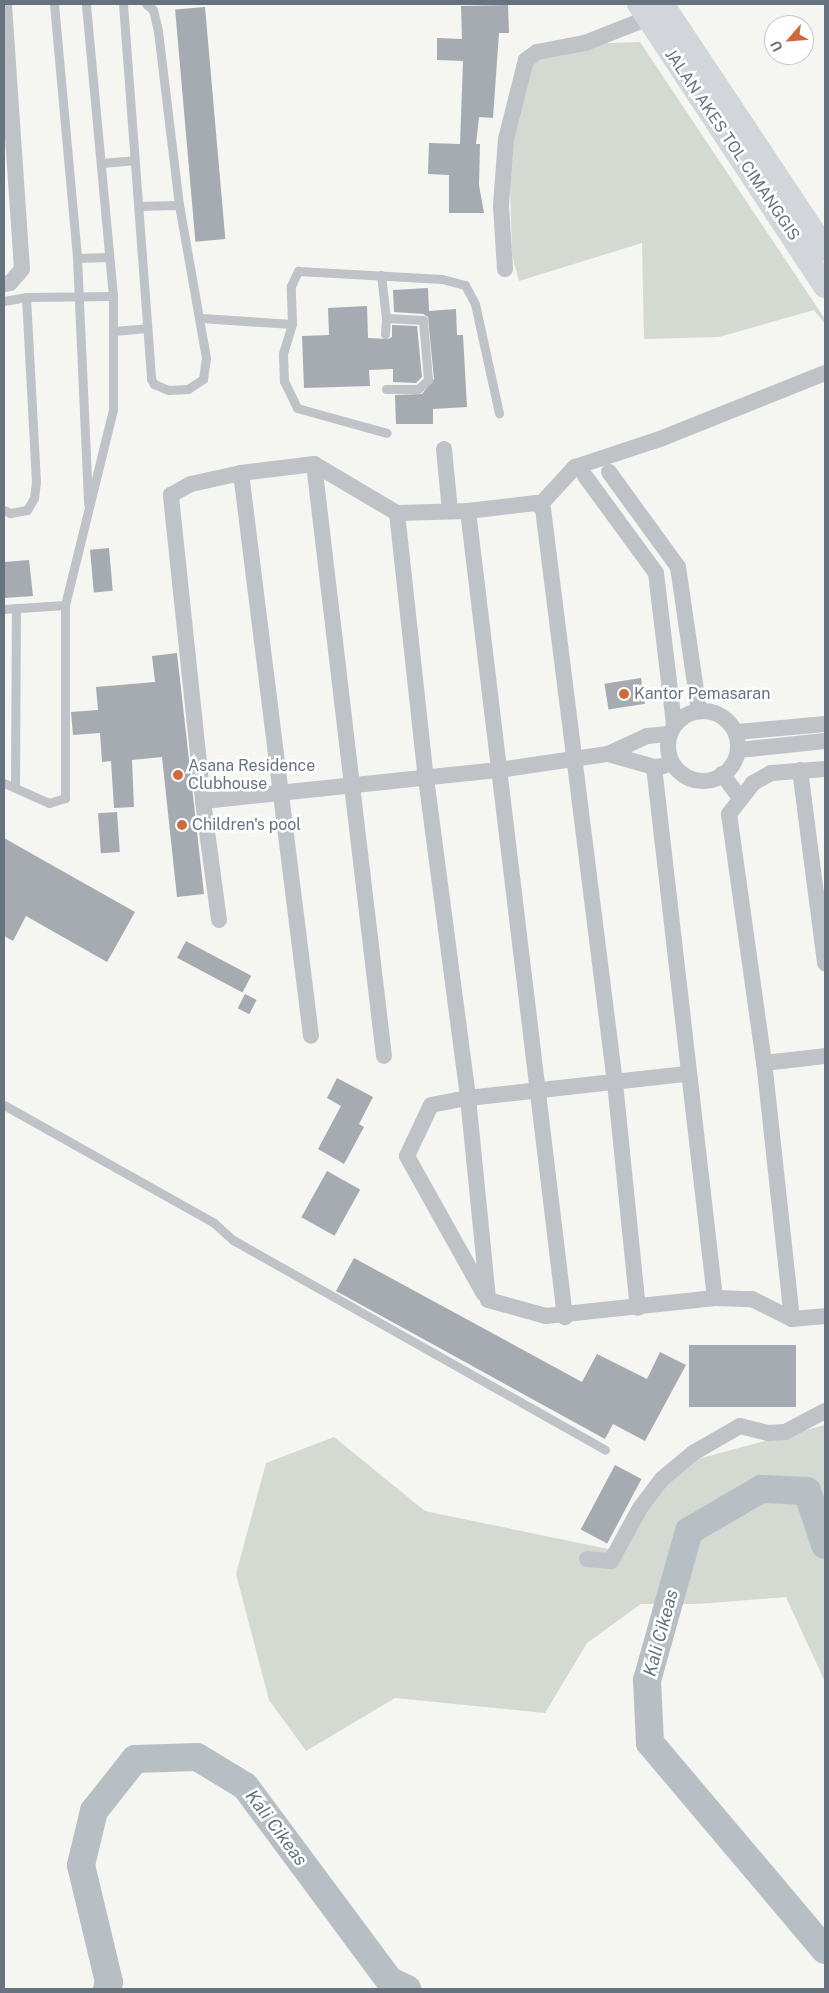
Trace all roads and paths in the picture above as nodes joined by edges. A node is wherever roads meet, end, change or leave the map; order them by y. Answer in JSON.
{"nodes":[{"id":1,"x":4,"y":4,"type":"edge"},
{"id":2,"x":54,"y":4,"type":"edge"},
{"id":3,"x":86,"y":4,"type":"edge"},
{"id":4,"x":96,"y":4,"type":"edge"},
{"id":5,"x":123,"y":4,"type":"edge"},
{"id":6,"x":146,"y":4,"type":"edge"},
{"id":7,"x":650,"y":8,"type":"edge"},
{"id":8,"x":134,"y":160,"type":"junction"},
{"id":9,"x":102,"y":163,"type":"junction"},
{"id":10,"x":179,"y":205,"type":"junction"},
{"id":11,"x":138,"y":206,"type":"junction"},
{"id":12,"x":825,"y":249,"type":"edge"},
{"id":13,"x":110,"y":257,"type":"junction"},
{"id":14,"x":77,"y":258,"type":"junction"},
{"id":15,"x":505,"y":269,"type":"dead end"},
{"id":16,"x":381,"y":275,"type":"junction"},
{"id":17,"x":4,"y":284,"type":"edge"},
{"id":18,"x":825,"y":286,"type":"edge"},
{"id":19,"x":77,"y":296,"type":"junction"},
{"id":20,"x":113,"y":296,"type":"junction"},
{"id":21,"x":26,"y":297,"type":"junction"},
{"id":22,"x":4,"y":301,"type":"edge"},
{"id":23,"x":201,"y":318,"type":"junction"},
{"id":24,"x":386,"y":318,"type":"junction"},
{"id":25,"x":292,"y":324,"type":"junction"},
{"id":26,"x":146,"y":328,"type":"junction"},
{"id":27,"x":114,"y":331,"type":"junction"},
{"id":28,"x":385,"y":334,"type":"dead end"},
{"id":29,"x":825,"y":373,"type":"edge"},
{"id":30,"x":386,"y":389,"type":"dead end"},
{"id":31,"x":499,"y":413,"type":"dead end"},
{"id":32,"x":388,"y":433,"type":"dead end"},
{"id":33,"x":444,"y":450,"type":"dead end"},
{"id":34,"x":314,"y":464,"type":"junction"},
{"id":35,"x":609,"y":472,"type":"dead end"},
{"id":36,"x":241,"y":473,"type":"junction"},
{"id":37,"x":585,"y":476,"type":"dead end"},
{"id":38,"x":540,"y":505,"type":"junction"},
{"id":39,"x":4,"y":510,"type":"edge"},
{"id":40,"x":450,"y":511,"type":"junction"},
{"id":41,"x":468,"y":511,"type":"junction"},
{"id":42,"x":397,"y":513,"type":"junction"},
{"id":43,"x":88,"y":517,"type":"junction"},
{"id":44,"x":678,"y":566,"type":"junction"},
{"id":45,"x":656,"y":573,"type":"junction"},
{"id":46,"x":65,"y":605,"type":"junction"},
{"id":47,"x":16,"y":608,"type":"junction"},
{"id":48,"x":4,"y":609,"type":"edge"},
{"id":49,"x":699,"y":711,"type":"junction"},
{"id":50,"x":825,"y":724,"type":"edge"},
{"id":51,"x":671,"y":729,"type":"junction"},
{"id":52,"x":738,"y":732,"type":"junction"},
{"id":53,"x":825,"y":741,"type":"edge"},
{"id":54,"x":739,"y":750,"type":"junction"},
{"id":55,"x":608,"y":754,"type":"junction"},
{"id":56,"x":576,"y":758,"type":"junction"},
{"id":57,"x":671,"y":765,"type":"junction"},
{"id":58,"x":654,"y":767,"type":"junction"},
{"id":59,"x":825,"y":769,"type":"edge"},
{"id":60,"x":499,"y":770,"type":"junction"},
{"id":61,"x":800,"y":770,"type":"junction"},
{"id":62,"x":722,"y":774,"type":"junction"},
{"id":63,"x":426,"y":778,"type":"junction"},
{"id":64,"x":4,"y":783,"type":"edge"},
{"id":65,"x":352,"y":786,"type":"junction"},
{"id":66,"x":15,"y":787,"type":"junction"},
{"id":67,"x":282,"y":794,"type":"junction"},
{"id":68,"x":741,"y":799,"type":"junction"},
{"id":69,"x":203,"y":801,"type":"junction"},
{"id":70,"x":219,"y":920,"type":"dead end"},
{"id":71,"x":825,"y":963,"type":"edge"},
{"id":72,"x":312,"y":1036,"type":"dead end"},
{"id":73,"x":384,"y":1056,"type":"dead end"},
{"id":74,"x":825,"y":1056,"type":"edge"},
{"id":75,"x":764,"y":1063,"type":"junction"},
{"id":76,"x":688,"y":1074,"type":"junction"},
{"id":77,"x":615,"y":1082,"type":"junction"},
{"id":78,"x":540,"y":1090,"type":"junction"},
{"id":79,"x":468,"y":1098,"type":"junction"},
{"id":80,"x":4,"y":1105,"type":"edge"},
{"id":81,"x":715,"y":1298,"type":"junction"},
{"id":82,"x":488,"y":1300,"type":"junction"},
{"id":83,"x":638,"y":1308,"type":"junction"},
{"id":84,"x":825,"y":1316,"type":"edge"},
{"id":85,"x":564,"y":1317,"type":"junction"},
{"id":86,"x":792,"y":1319,"type":"junction"},
{"id":87,"x":825,"y":1411,"type":"edge"},
{"id":88,"x":605,"y":1450,"type":"dead end"},
{"id":89,"x":587,"y":1559,"type":"dead end"}],
"edges":[{"from":1,"to":17,"type":"street"},
{"from":2,"to":14,"type":"lane"},
{"from":3,"to":4,"type":"lane"},
{"from":3,"to":9,"type":"lane"},
{"from":5,"to":8,"type":"lane"},
{"from":6,"to":10,"type":"lane"},
{"from":7,"to":12,"type":"main road"},
{"from":7,"to":15,"type":"street"},
{"from":7,"to":18,"type":"main road","name":"JALAN AKES TOL CIMANGGIS"},
{"from":8,"to":9,"type":"lane"},
{"from":8,"to":11,"type":"lane"},
{"from":9,"to":13,"type":"lane"},
{"from":10,"to":11,"type":"lane"},
{"from":10,"to":23,"type":"lane"},
{"from":11,"to":26,"type":"lane"},
{"from":13,"to":14,"type":"lane"},
{"from":13,"to":20,"type":"lane"},
{"from":14,"to":19,"type":"lane"},
{"from":16,"to":24,"type":"lane"},
{"from":16,"to":25,"type":"lane"},
{"from":16,"to":31,"type":"lane"},
{"from":19,"to":20,"type":"lane"},
{"from":19,"to":21,"type":"lane"},
{"from":19,"to":43,"type":"lane"},
{"from":20,"to":27,"type":"lane"},
{"from":21,"to":22,"type":"lane"},
{"from":21,"to":39,"type":"lane"},
{"from":23,"to":25,"type":"lane"},
{"from":23,"to":26,"type":"lane"},
{"from":24,"to":28,"type":"lane"},
{"from":24,"to":30,"type":"lane"},
{"from":25,"to":32,"type":"lane"},
{"from":26,"to":27,"type":"lane"},
{"from":27,"to":43,"type":"lane"},
{"from":29,"to":38,"type":"street"},
{"from":33,"to":40,"type":"street"},
{"from":34,"to":36,"type":"street"},
{"from":34,"to":42,"type":"street"},
{"from":34,"to":65,"type":"street"},
{"from":35,"to":44,"type":"street"},
{"from":36,"to":67,"type":"street"},
{"from":36,"to":69,"type":"street"},
{"from":37,"to":45,"type":"street"},
{"from":38,"to":41,"type":"street"},
{"from":38,"to":56,"type":"street"},
{"from":40,"to":41,"type":"street"},
{"from":40,"to":42,"type":"street"},
{"from":41,"to":60,"type":"street"},
{"from":42,"to":63,"type":"street"},
{"from":43,"to":46,"type":"lane"},
{"from":44,"to":45,"type":"street"},
{"from":44,"to":49,"type":"street"},
{"from":45,"to":51,"type":"street"},
{"from":46,"to":47,"type":"lane"},
{"from":46,"to":66,"type":"lane"},
{"from":47,"to":48,"type":"lane"},
{"from":47,"to":66,"type":"lane"},
{"from":49,"to":51,"type":"street"},
{"from":49,"to":52,"type":"street"},
{"from":50,"to":52,"type":"street"},
{"from":51,"to":55,"type":"street"},
{"from":51,"to":57,"type":"street"},
{"from":52,"to":54,"type":"street"},
{"from":53,"to":54,"type":"street"},
{"from":54,"to":62,"type":"street"},
{"from":55,"to":56,"type":"street"},
{"from":55,"to":58,"type":"street"},
{"from":56,"to":60,"type":"street"},
{"from":56,"to":77,"type":"street"},
{"from":57,"to":58,"type":"street"},
{"from":57,"to":62,"type":"street"},
{"from":58,"to":76,"type":"street"},
{"from":59,"to":61,"type":"street"},
{"from":60,"to":63,"type":"street"},
{"from":60,"to":78,"type":"street"},
{"from":61,"to":68,"type":"street"},
{"from":61,"to":71,"type":"street"},
{"from":62,"to":68,"type":"street"},
{"from":63,"to":65,"type":"street"},
{"from":63,"to":79,"type":"street"},
{"from":64,"to":66,"type":"lane"},
{"from":65,"to":67,"type":"street"},
{"from":65,"to":73,"type":"street"},
{"from":67,"to":69,"type":"street"},
{"from":67,"to":72,"type":"street"},
{"from":68,"to":75,"type":"street"},
{"from":69,"to":70,"type":"street"},
{"from":74,"to":75,"type":"street"},
{"from":75,"to":86,"type":"street"},
{"from":76,"to":77,"type":"street"},
{"from":76,"to":81,"type":"street"},
{"from":77,"to":78,"type":"street"},
{"from":77,"to":83,"type":"street"},
{"from":78,"to":79,"type":"street"},
{"from":78,"to":85,"type":"street"},
{"from":79,"to":82,"type":"street"},
{"from":79,"to":82,"type":"street"},
{"from":80,"to":88,"type":"lane"},
{"from":81,"to":83,"type":"street"},
{"from":81,"to":86,"type":"street"},
{"from":82,"to":85,"type":"street"},
{"from":83,"to":85,"type":"street"},
{"from":84,"to":86,"type":"street"},
{"from":87,"to":89,"type":"street"}]}
